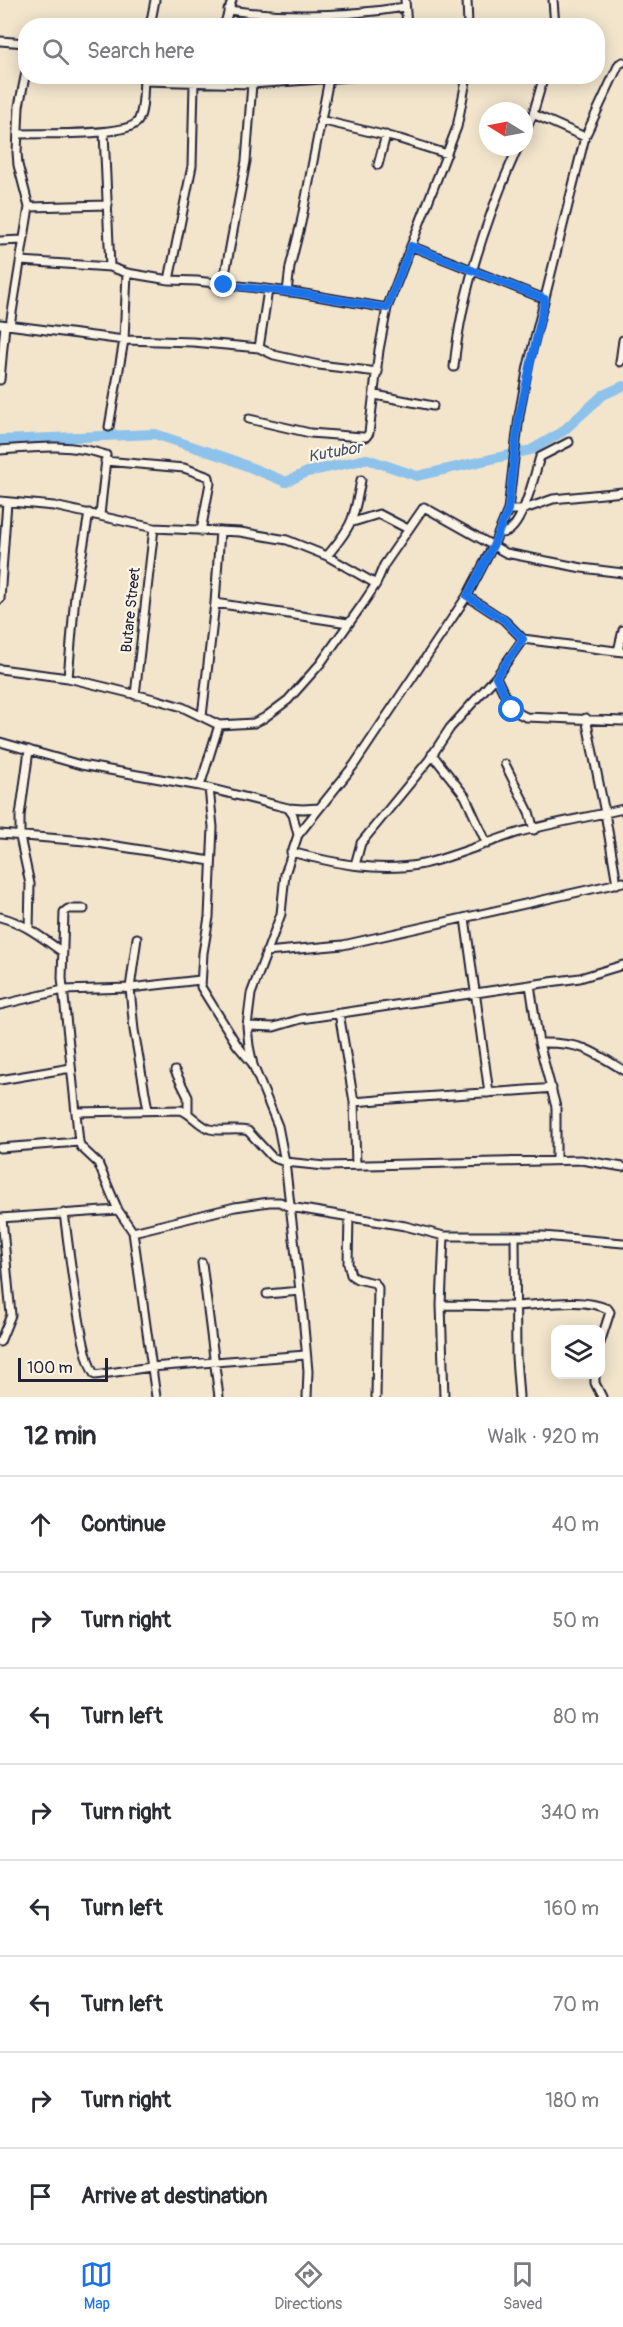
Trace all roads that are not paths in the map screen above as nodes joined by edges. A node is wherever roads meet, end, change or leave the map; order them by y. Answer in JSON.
{"nodes":[{"id":1,"x":156,"y":0,"type":"edge"},
{"id":2,"x":232,"y":0,"type":"edge"},
{"id":3,"x":467,"y":0,"type":"edge"},
{"id":4,"x":553,"y":0,"type":"edge"},
{"id":5,"x":405,"y":4,"type":"edge"},
{"id":6,"x":228,"y":10,"type":"junction"},
{"id":7,"x":152,"y":18,"type":"edge"},
{"id":8,"x":226,"y":18,"type":"edge"},
{"id":9,"x":468,"y":18,"type":"edge"},
{"id":10,"x":554,"y":18,"type":"edge"},
{"id":11,"x":0,"y":41,"type":"edge"},
{"id":12,"x":18,"y":42,"type":"edge"},
{"id":13,"x":623,"y":62,"type":"edge"},
{"id":14,"x":24,"y":84,"type":"edge"},
{"id":15,"x":143,"y":84,"type":"edge"},
{"id":16,"x":194,"y":84,"type":"edge"},
{"id":17,"x":252,"y":84,"type":"edge"},
{"id":18,"x":328,"y":84,"type":"edge"},
{"id":19,"x":466,"y":84,"type":"edge"},
{"id":20,"x":542,"y":84,"type":"edge"},
{"id":21,"x":533,"y":114,"type":"joint"},
{"id":22,"x":320,"y":120,"type":"junction"},
{"id":23,"x":104,"y":132,"type":"junction"},
{"id":24,"x":18,"y":134,"type":"junction"},
{"id":25,"x":386,"y":135,"type":"junction"},
{"id":26,"x":585,"y":137,"type":"junction"},
{"id":27,"x":447,"y":154,"type":"junction"},
{"id":28,"x":515,"y":156,"type":"edge"},
{"id":29,"x":378,"y":165,"type":"dead end"},
{"id":30,"x":108,"y":205,"type":"junction"},
{"id":31,"x":28,"y":207,"type":"junction"},
{"id":32,"x":23,"y":240,"type":"junction"},
{"id":33,"x":0,"y":241,"type":"edge"},
{"id":34,"x":411,"y":246,"type":"junction"},
{"id":35,"x":21,"y":261,"type":"junction"},
{"id":36,"x":110,"y":267,"type":"junction"},
{"id":37,"x":472,"y":272,"type":"junction"},
{"id":38,"x":127,"y":273,"type":"junction"},
{"id":39,"x":169,"y":280,"type":"junction"},
{"id":40,"x":224,"y":285,"type":"junction"},
{"id":41,"x":268,"y":290,"type":"junction"},
{"id":42,"x":287,"y":292,"type":"junction"},
{"id":43,"x":545,"y":299,"type":"junction"},
{"id":44,"x":387,"y":308,"type":"junction"},
{"id":45,"x":5,"y":325,"type":"edge"},
{"id":46,"x":124,"y":340,"type":"junction"},
{"id":47,"x":623,"y":340,"type":"edge"},
{"id":48,"x":259,"y":348,"type":"junction"},
{"id":49,"x":620,"y":362,"type":"dead end"},
{"id":50,"x":454,"y":367,"type":"dead end"},
{"id":51,"x":378,"y":372,"type":"junction"},
{"id":52,"x":0,"y":380,"type":"edge"},
{"id":53,"x":375,"y":395,"type":"junction"},
{"id":54,"x":433,"y":406,"type":"dead end"},
{"id":55,"x":249,"y":419,"type":"dead end"},
{"id":56,"x":109,"y":427,"type":"dead end"},
{"id":57,"x":569,"y":442,"type":"dead end"},
{"id":58,"x":0,"y":450,"type":"edge"},
{"id":59,"x":106,"y":455,"type":"junction"},
{"id":60,"x":361,"y":480,"type":"dead end"},
{"id":61,"x":623,"y":492,"type":"edge"},
{"id":62,"x":4,"y":501,"type":"edge"},
{"id":63,"x":508,"y":510,"type":"junction"},
{"id":64,"x":522,"y":510,"type":"junction"},
{"id":65,"x":89,"y":513,"type":"junction"},
{"id":66,"x":100,"y":515,"type":"junction"},
{"id":67,"x":353,"y":522,"type":"junction"},
{"id":68,"x":154,"y":528,"type":"junction"},
{"id":69,"x":408,"y":529,"type":"junction"},
{"id":70,"x":201,"y":531,"type":"junction"},
{"id":71,"x":220,"y":531,"type":"junction"},
{"id":72,"x":499,"y":533,"type":"junction"},
{"id":73,"x":493,"y":546,"type":"junction"},
{"id":74,"x":327,"y":556,"type":"junction"},
{"id":75,"x":623,"y":573,"type":"edge"},
{"id":76,"x":376,"y":584,"type":"junction"},
{"id":77,"x":467,"y":596,"type":"junction"},
{"id":78,"x":0,"y":599,"type":"edge"},
{"id":79,"x":215,"y":603,"type":"junction"},
{"id":80,"x":348,"y":623,"type":"junction"},
{"id":81,"x":623,"y":630,"type":"edge"},
{"id":82,"x":523,"y":639,"type":"junction"},
{"id":83,"x":621,"y":652,"type":"edge"},
{"id":84,"x":0,"y":669,"type":"edge"},
{"id":85,"x":496,"y":677,"type":"junction"},
{"id":86,"x":68,"y":678,"type":"junction"},
{"id":87,"x":135,"y":695,"type":"junction"},
{"id":88,"x":202,"y":716,"type":"junction"},
{"id":89,"x":586,"y":718,"type":"junction"},
{"id":90,"x":623,"y":721,"type":"edge"},
{"id":91,"x":219,"y":725,"type":"junction"},
{"id":92,"x":0,"y":742,"type":"edge"},
{"id":93,"x":29,"y":750,"type":"junction"},
{"id":94,"x":432,"y":754,"type":"junction"},
{"id":95,"x":505,"y":764,"type":"dead end"},
{"id":96,"x":200,"y":786,"type":"junction"},
{"id":97,"x":209,"y":788,"type":"junction"},
{"id":98,"x":288,"y":808,"type":"junction"},
{"id":99,"x":319,"y":808,"type":"junction"},
{"id":100,"x":623,"y":809,"type":"edge"},
{"id":101,"x":605,"y":813,"type":"junction"},
{"id":102,"x":534,"y":830,"type":"junction"},
{"id":103,"x":0,"y":834,"type":"edge"},
{"id":104,"x":297,"y":835,"type":"junction"},
{"id":105,"x":20,"y":837,"type":"junction"},
{"id":106,"x":487,"y":844,"type":"junction"},
{"id":107,"x":291,"y":852,"type":"junction"},
{"id":108,"x":211,"y":861,"type":"junction"},
{"id":109,"x":355,"y":865,"type":"junction"},
{"id":110,"x":620,"y":883,"type":"edge"},
{"id":111,"x":84,"y":909,"type":"dead end"},
{"id":112,"x":0,"y":917,"type":"edge"},
{"id":113,"x":465,"y":918,"type":"junction"},
{"id":114,"x":29,"y":929,"type":"junction"},
{"id":115,"x":137,"y":938,"type":"dead end"},
{"id":116,"x":61,"y":951,"type":"junction"},
{"id":117,"x":266,"y":952,"type":"junction"},
{"id":118,"x":623,"y":964,"type":"edge"},
{"id":119,"x":200,"y":980,"type":"junction"},
{"id":120,"x":530,"y":986,"type":"junction"},
{"id":121,"x":130,"y":988,"type":"junction"},
{"id":122,"x":63,"y":990,"type":"junction"},
{"id":123,"x":476,"y":993,"type":"junction"},
{"id":124,"x":0,"y":1005,"type":"edge"},
{"id":125,"x":339,"y":1013,"type":"junction"},
{"id":126,"x":247,"y":1026,"type":"junction"},
{"id":127,"x":539,"y":1043,"type":"junction"},
{"id":128,"x":253,"y":1065,"type":"junction"},
{"id":129,"x":71,"y":1068,"type":"junction"},
{"id":130,"x":623,"y":1070,"type":"edge"},
{"id":131,"x":175,"y":1071,"type":"dead end"},
{"id":132,"x":0,"y":1080,"type":"edge"},
{"id":133,"x":552,"y":1088,"type":"junction"},
{"id":134,"x":489,"y":1094,"type":"junction"},
{"id":135,"x":354,"y":1102,"type":"junction"},
{"id":136,"x":148,"y":1110,"type":"junction"},
{"id":137,"x":77,"y":1112,"type":"junction"},
{"id":138,"x":188,"y":1112,"type":"junction"},
{"id":139,"x":79,"y":1142,"type":"junction"},
{"id":140,"x":0,"y":1148,"type":"edge"},
{"id":141,"x":556,"y":1160,"type":"junction"},
{"id":142,"x":285,"y":1162,"type":"junction"},
{"id":143,"x":356,"y":1165,"type":"junction"},
{"id":144,"x":623,"y":1167,"type":"edge"},
{"id":145,"x":291,"y":1207,"type":"junction"},
{"id":146,"x":117,"y":1210,"type":"junction"},
{"id":147,"x":64,"y":1213,"type":"junction"},
{"id":148,"x":349,"y":1217,"type":"junction"},
{"id":149,"x":1,"y":1218,"type":"edge"},
{"id":150,"x":133,"y":1232,"type":"junction"},
{"id":151,"x":444,"y":1236,"type":"junction"},
{"id":152,"x":515,"y":1237,"type":"junction"},
{"id":153,"x":623,"y":1243,"type":"edge"},
{"id":154,"x":202,"y":1263,"type":"dead end"},
{"id":155,"x":300,"y":1291,"type":"junction"},
{"id":156,"x":267,"y":1294,"type":"dead end"},
{"id":157,"x":441,"y":1305,"type":"junction"},
{"id":158,"x":516,"y":1306,"type":"junction"},
{"id":159,"x":605,"y":1329,"type":"edge"},
{"id":160,"x":0,"y":1342,"type":"edge"},
{"id":161,"x":306,"y":1355,"type":"junction"},
{"id":162,"x":214,"y":1361,"type":"junction"},
{"id":163,"x":151,"y":1367,"type":"junction"},
{"id":164,"x":595,"y":1379,"type":"edge"},
{"id":165,"x":156,"y":1397,"type":"edge"},
{"id":166,"x":219,"y":1397,"type":"edge"},
{"id":167,"x":307,"y":1397,"type":"edge"},
{"id":168,"x":376,"y":1397,"type":"edge"},
{"id":169,"x":444,"y":1397,"type":"edge"},
{"id":170,"x":519,"y":1397,"type":"edge"},
{"id":171,"x":602,"y":1397,"type":"edge"}],
"edges":[{"from":1,"to":7,"type":"street"},
{"from":2,"to":6,"type":"street"},
{"from":3,"to":9,"type":"street"},
{"from":4,"to":10,"type":"street"},
{"from":5,"to":6,"type":"street"},
{"from":6,"to":8,"type":"street"},
{"from":11,"to":12,"type":"street"},
{"from":13,"to":26,"type":"street"},
{"from":14,"to":24,"type":"street"},
{"from":15,"to":23,"type":"street"},
{"from":16,"to":39,"type":"street"},
{"from":17,"to":40,"type":"street"},
{"from":18,"to":22,"type":"street"},
{"from":19,"to":27,"type":"street"},
{"from":20,"to":21,"type":"street"},
{"from":21,"to":26,"type":"street"},
{"from":22,"to":25,"type":"street"},
{"from":22,"to":42,"type":"street"},
{"from":23,"to":24,"type":"street"},
{"from":23,"to":30,"type":"street"},
{"from":24,"to":31,"type":"street"},
{"from":25,"to":27,"type":"street"},
{"from":25,"to":29,"type":"street"},
{"from":26,"to":43,"type":"street"},
{"from":27,"to":34,"type":"street"},
{"from":28,"to":37,"type":"street"},
{"from":30,"to":31,"type":"street"},
{"from":30,"to":36,"type":"street"},
{"from":31,"to":32,"type":"street"},
{"from":32,"to":33,"type":"street"},
{"from":32,"to":35,"type":"street"},
{"from":34,"to":37,"type":"street"},
{"from":34,"to":44,"type":"street"},
{"from":35,"to":36,"type":"street"},
{"from":35,"to":45,"type":"street"},
{"from":36,"to":38,"type":"street"},
{"from":37,"to":43,"type":"street"},
{"from":37,"to":50,"type":"street"},
{"from":38,"to":39,"type":"street"},
{"from":38,"to":46,"type":"street"},
{"from":39,"to":40,"type":"street"},
{"from":40,"to":41,"type":"street"},
{"from":41,"to":42,"type":"street"},
{"from":41,"to":48,"type":"street"},
{"from":42,"to":44,"type":"street"},
{"from":43,"to":63,"type":"street"},
{"from":44,"to":51,"type":"street"},
{"from":45,"to":46,"type":"street"},
{"from":45,"to":52,"type":"street"},
{"from":46,"to":48,"type":"street"},
{"from":46,"to":56,"type":"street"},
{"from":47,"to":49,"type":"street"},
{"from":48,"to":51,"type":"street"},
{"from":51,"to":53,"type":"street"},
{"from":53,"to":54,"type":"street"},
{"from":53,"to":55,"type":"street"},
{"from":57,"to":64,"type":"street"},
{"from":58,"to":59,"type":"street"},
{"from":59,"to":66,"type":"street"},
{"from":59,"to":70,"type":"street"},
{"from":60,"to":67,"type":"street"},
{"from":61,"to":64,"type":"street"},
{"from":62,"to":65,"type":"street"},
{"from":62,"to":78,"type":"street"},
{"from":63,"to":64,"type":"street"},
{"from":63,"to":72,"type":"street"},
{"from":64,"to":72,"type":"street"},
{"from":65,"to":66,"type":"street"},
{"from":65,"to":86,"type":"street"},
{"from":66,"to":68,"type":"street"},
{"from":67,"to":69,"type":"street"},
{"from":67,"to":74,"type":"street"},
{"from":68,"to":70,"type":"street"},
{"from":68,"to":87,"type":"street","name":"Butare Street"},
{"from":69,"to":73,"type":"street"},
{"from":69,"to":76,"type":"street"},
{"from":70,"to":71,"type":"street"},
{"from":71,"to":74,"type":"street"},
{"from":71,"to":79,"type":"street"},
{"from":72,"to":73,"type":"street"},
{"from":73,"to":75,"type":"street"},
{"from":73,"to":77,"type":"street"},
{"from":74,"to":76,"type":"street"},
{"from":76,"to":80,"type":"street"},
{"from":77,"to":82,"type":"street"},
{"from":77,"to":99,"type":"street"},
{"from":79,"to":80,"type":"street"},
{"from":79,"to":88,"type":"street"},
{"from":80,"to":91,"type":"street"},
{"from":81,"to":83,"type":"street"},
{"from":82,"to":83,"type":"street"},
{"from":82,"to":85,"type":"street"},
{"from":84,"to":86,"type":"street"},
{"from":85,"to":89,"type":"street"},
{"from":85,"to":94,"type":"street"},
{"from":86,"to":87,"type":"street"},
{"from":87,"to":88,"type":"street"},
{"from":88,"to":91,"type":"street"},
{"from":89,"to":90,"type":"street"},
{"from":89,"to":101,"type":"street"},
{"from":91,"to":96,"type":"street"},
{"from":92,"to":93,"type":"street"},
{"from":93,"to":96,"type":"street"},
{"from":93,"to":105,"type":"street"},
{"from":94,"to":106,"type":"street"},
{"from":94,"to":109,"type":"street"},
{"from":95,"to":102,"type":"street"},
{"from":96,"to":97,"type":"street"},
{"from":97,"to":98,"type":"street"},
{"from":97,"to":108,"type":"street"},
{"from":98,"to":99,"type":"street"},
{"from":98,"to":104,"type":"street"},
{"from":99,"to":104,"type":"street"},
{"from":100,"to":101,"type":"street"},
{"from":101,"to":102,"type":"street"},
{"from":101,"to":110,"type":"street"},
{"from":102,"to":106,"type":"street"},
{"from":103,"to":105,"type":"street"},
{"from":104,"to":107,"type":"street"},
{"from":105,"to":108,"type":"street"},
{"from":105,"to":114,"type":"street"},
{"from":106,"to":109,"type":"street"},
{"from":107,"to":109,"type":"street"},
{"from":107,"to":117,"type":"street"},
{"from":108,"to":119,"type":"street"},
{"from":110,"to":113,"type":"street"},
{"from":111,"to":116,"type":"street"},
{"from":112,"to":114,"type":"street"},
{"from":113,"to":117,"type":"street"},
{"from":113,"to":123,"type":"street"},
{"from":114,"to":116,"type":"street"},
{"from":115,"to":121,"type":"street"},
{"from":116,"to":122,"type":"street"},
{"from":117,"to":126,"type":"street"},
{"from":118,"to":120,"type":"street"},
{"from":119,"to":121,"type":"street"},
{"from":119,"to":128,"type":"street"},
{"from":120,"to":123,"type":"street"},
{"from":120,"to":127,"type":"street"},
{"from":121,"to":122,"type":"street"},
{"from":121,"to":136,"type":"street"},
{"from":122,"to":124,"type":"street"},
{"from":122,"to":129,"type":"street"},
{"from":123,"to":125,"type":"street"},
{"from":123,"to":134,"type":"street"},
{"from":125,"to":126,"type":"street"},
{"from":125,"to":135,"type":"street"},
{"from":126,"to":128,"type":"street"},
{"from":127,"to":130,"type":"street"},
{"from":127,"to":133,"type":"street"},
{"from":128,"to":142,"type":"street"},
{"from":129,"to":132,"type":"street"},
{"from":129,"to":137,"type":"street"},
{"from":131,"to":138,"type":"street"},
{"from":133,"to":134,"type":"street"},
{"from":133,"to":141,"type":"street"},
{"from":134,"to":135,"type":"street"},
{"from":135,"to":143,"type":"street"},
{"from":136,"to":137,"type":"street"},
{"from":136,"to":138,"type":"street"},
{"from":137,"to":139,"type":"street"},
{"from":138,"to":142,"type":"street"},
{"from":139,"to":140,"type":"street"},
{"from":139,"to":146,"type":"street"},
{"from":141,"to":143,"type":"street"},
{"from":141,"to":144,"type":"street"},
{"from":142,"to":143,"type":"street"},
{"from":142,"to":145,"type":"street"},
{"from":145,"to":148,"type":"street"},
{"from":145,"to":150,"type":"street"},
{"from":145,"to":155,"type":"street"},
{"from":146,"to":147,"type":"street"},
{"from":146,"to":150,"type":"street"},
{"from":147,"to":149,"type":"street"},
{"from":147,"to":163,"type":"street"},
{"from":148,"to":151,"type":"street"},
{"from":148,"to":168,"type":"street"},
{"from":149,"to":160,"type":"street"},
{"from":150,"to":163,"type":"street"},
{"from":151,"to":152,"type":"street"},
{"from":151,"to":157,"type":"street"},
{"from":152,"to":153,"type":"street"},
{"from":152,"to":158,"type":"street"},
{"from":154,"to":162,"type":"street"},
{"from":155,"to":156,"type":"street"},
{"from":155,"to":161,"type":"street"},
{"from":157,"to":158,"type":"street"},
{"from":157,"to":169,"type":"street"},
{"from":158,"to":159,"type":"street"},
{"from":158,"to":170,"type":"street"},
{"from":161,"to":162,"type":"street"},
{"from":161,"to":167,"type":"street"},
{"from":162,"to":163,"type":"street"},
{"from":162,"to":166,"type":"street"},
{"from":163,"to":165,"type":"street"},
{"from":164,"to":171,"type":"street"}]}
